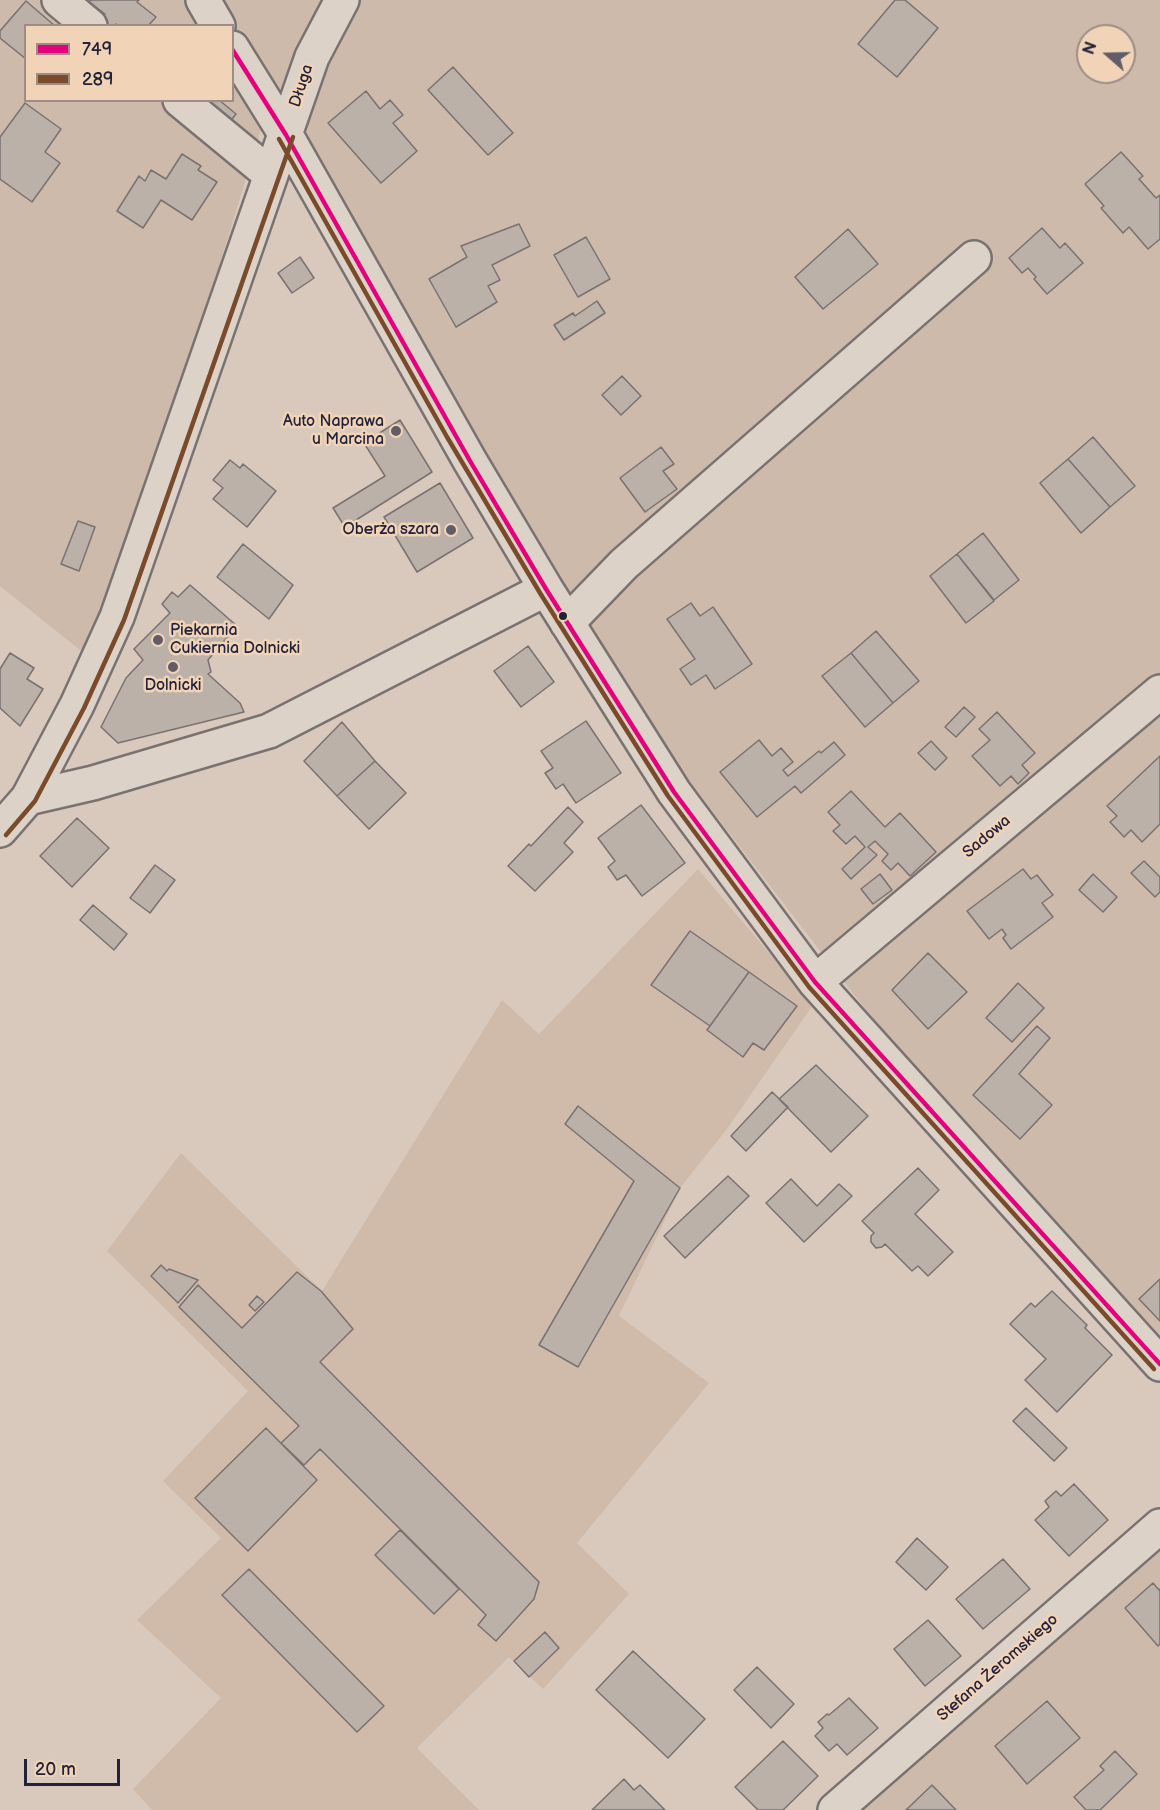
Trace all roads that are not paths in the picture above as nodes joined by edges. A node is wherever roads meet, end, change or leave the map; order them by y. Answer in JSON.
{"nodes":[{"id":1,"x":59,"y":0,"type":"edge"},
{"id":2,"x":203,"y":0,"type":"edge"},
{"id":3,"x":342,"y":0,"type":"edge"},
{"id":4,"x":88,"y":24,"type":"edge"},
{"id":5,"x":217,"y":24,"type":"edge"},
{"id":6,"x":234,"y":51,"type":"edge"},
{"id":7,"x":182,"y":102,"type":"edge"},
{"id":8,"x":286,"y":135,"type":"junction"},
{"id":9,"x":271,"y":176,"type":"junction"},
{"id":10,"x":974,"y":258,"type":"dead end"},
{"id":11,"x":546,"y":589,"type":"junction"},
{"id":12,"x":567,"y":622,"type":"junction"},
{"id":13,"x":1160,"y":692,"type":"edge"},
{"id":14,"x":28,"y":798,"type":"junction"},
{"id":15,"x":0,"y":830,"type":"edge"},
{"id":16,"x":814,"y":982,"type":"junction"},
{"id":17,"x":1160,"y":1364,"type":"edge"},
{"id":18,"x":1160,"y":1526,"type":"edge"},
{"id":19,"x":835,"y":1810,"type":"edge"}],
"edges":[{"from":1,"to":4,"type":"street"},
{"from":2,"to":5,"type":"street"},
{"from":3,"to":8,"type":"street","name":"Długa"},
{"from":6,"to":8,"type":"street"},
{"from":7,"to":9,"type":"street"},
{"from":8,"to":9,"type":"street","name":"Długa"},
{"from":8,"to":11,"type":"street"},
{"from":9,"to":14,"type":"street","name":"Długa"},
{"from":10,"to":12,"type":"street"},
{"from":11,"to":12,"type":"street"},
{"from":11,"to":14,"type":"street"},
{"from":12,"to":16,"type":"street"},
{"from":13,"to":16,"type":"street","name":"Sadowa"},
{"from":14,"to":15,"type":"street","name":"Długa"},
{"from":16,"to":17,"type":"street"},
{"from":18,"to":19,"type":"street","name":"Stefana Żeromskiego"}]}
